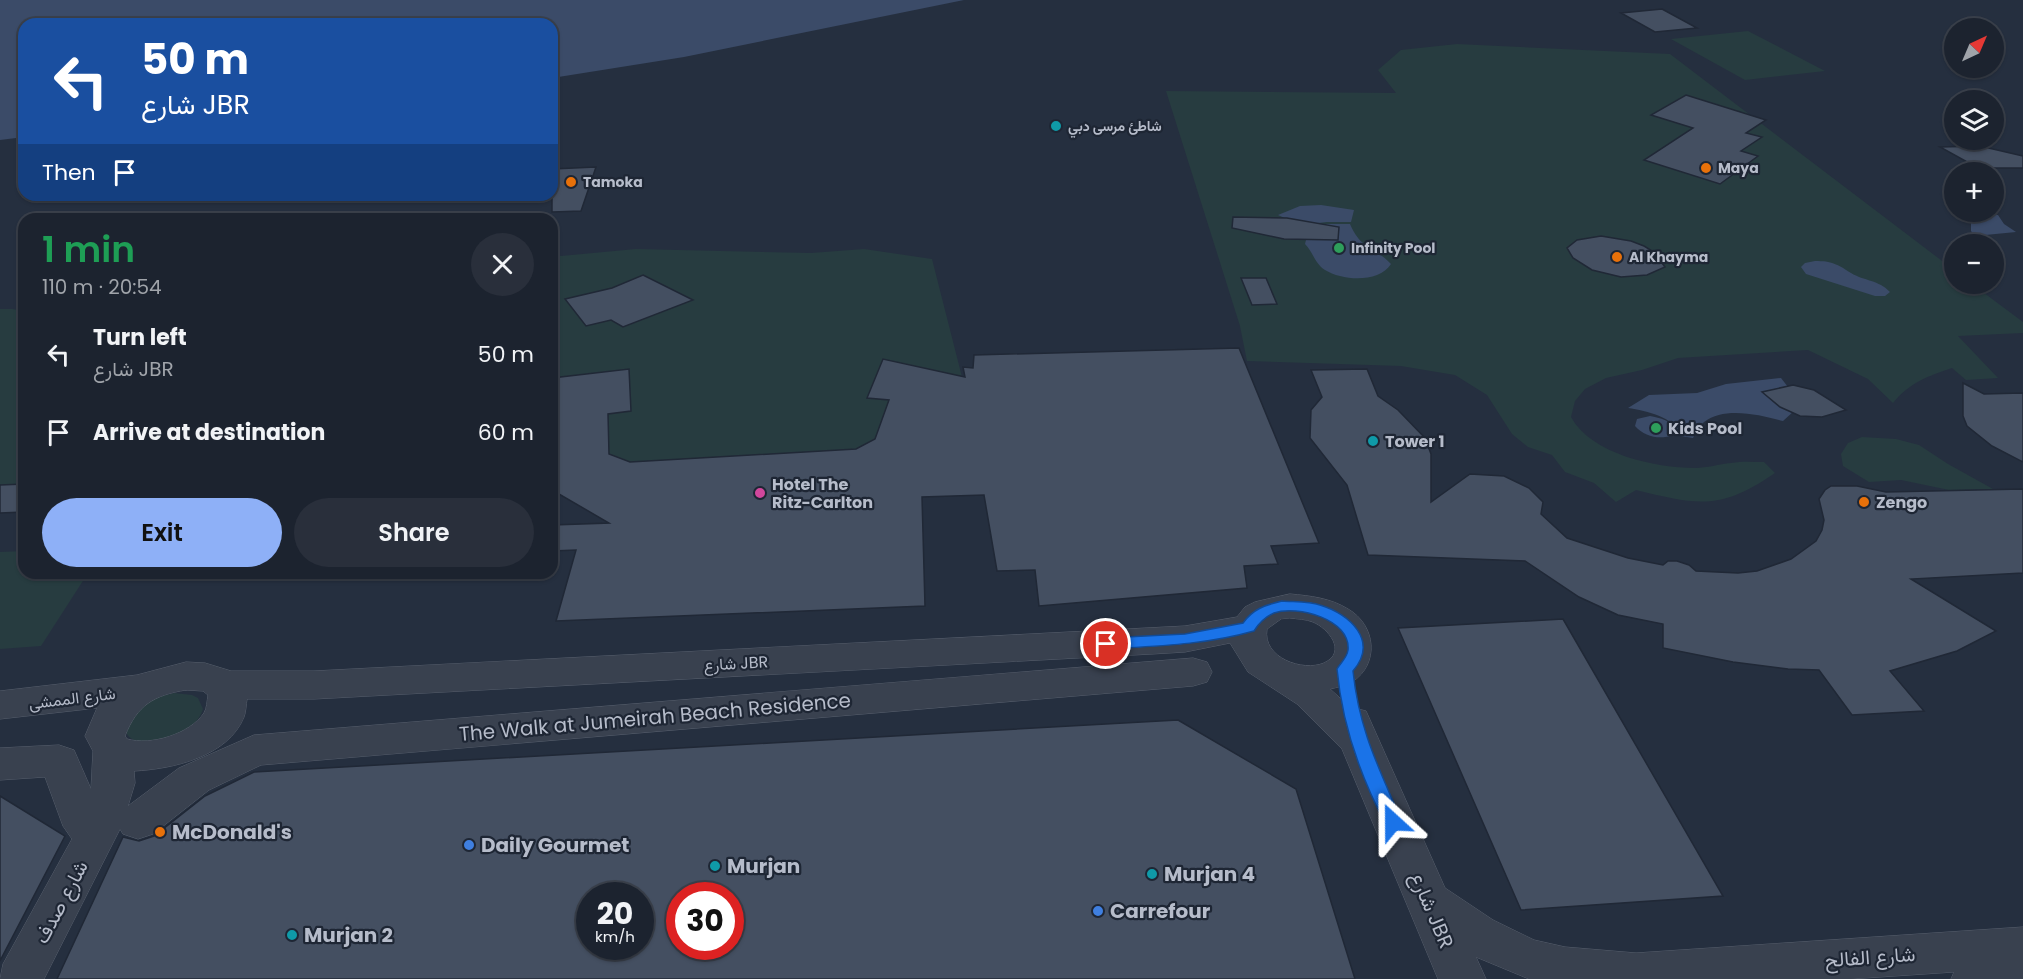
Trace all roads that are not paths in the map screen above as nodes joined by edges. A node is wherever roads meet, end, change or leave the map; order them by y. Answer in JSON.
{"nodes":[{"id":1,"x":1248,"y":627,"type":"junction"},
{"id":2,"x":1345,"y":669,"type":"junction"},
{"id":3,"x":1193,"y":672,"type":"dead end"},
{"id":4,"x":1284,"y":675,"type":"junction"},
{"id":5,"x":223,"y":685,"type":"junction"},
{"id":6,"x":143,"y":689,"type":"junction"},
{"id":7,"x":0,"y":705,"type":"edge"},
{"id":8,"x":1359,"y":742,"type":"junction"},
{"id":9,"x":113,"y":750,"type":"junction"},
{"id":10,"x":174,"y":751,"type":"junction"},
{"id":11,"x":0,"y":764,"type":"edge"},
{"id":12,"x":108,"y":824,"type":"junction"},
{"id":13,"x":1428,"y":901,"type":"junction"},
{"id":14,"x":2023,"y":947,"type":"edge"},
{"id":15,"x":1623,"y":976,"type":"edge"},
{"id":16,"x":2023,"y":976,"type":"edge"},
{"id":17,"x":20,"y":979,"type":"edge"},
{"id":18,"x":1462,"y":979,"type":"edge"},
{"id":19,"x":1975,"y":979,"type":"edge"}],
"edges":[{"from":1,"to":2,"type":"street","name":"شارع JBR"},
{"from":1,"to":4,"type":"street","name":"شارع JBR"},
{"from":1,"to":5,"type":"street","name":"شارع JBR"},
{"from":2,"to":4,"type":"street","name":"شارع JBR"},
{"from":2,"to":8,"type":"street","name":"شارع JBR"},
{"from":3,"to":12,"type":"street","name":"The Walk at Jumeirah Beach Residence"},
{"from":4,"to":8,"type":"street","name":"شارع JBR"},
{"from":5,"to":6,"type":"street","name":"شارع JBR"},
{"from":5,"to":10,"type":"street"},
{"from":6,"to":7,"type":"street","name":"شارع الممشى"},
{"from":6,"to":9,"type":"street","name":"شارع صدف"},
{"from":8,"to":13,"type":"street","name":"شارع JBR"},
{"from":9,"to":10,"type":"street"},
{"from":9,"to":12,"type":"street","name":"شارع صدف"},
{"from":10,"to":12,"type":"street","name":"شارع صدف"},
{"from":11,"to":12,"type":"street"},
{"from":12,"to":17,"type":"street","name":"شارع صدف"},
{"from":13,"to":15,"type":"street","name":"شارع الفالح"},
{"from":13,"to":18,"type":"street","name":"شارع JBR"},
{"from":14,"to":15,"type":"street","name":"شارع الفالح"},
{"from":16,"to":19,"type":"street"}]}
